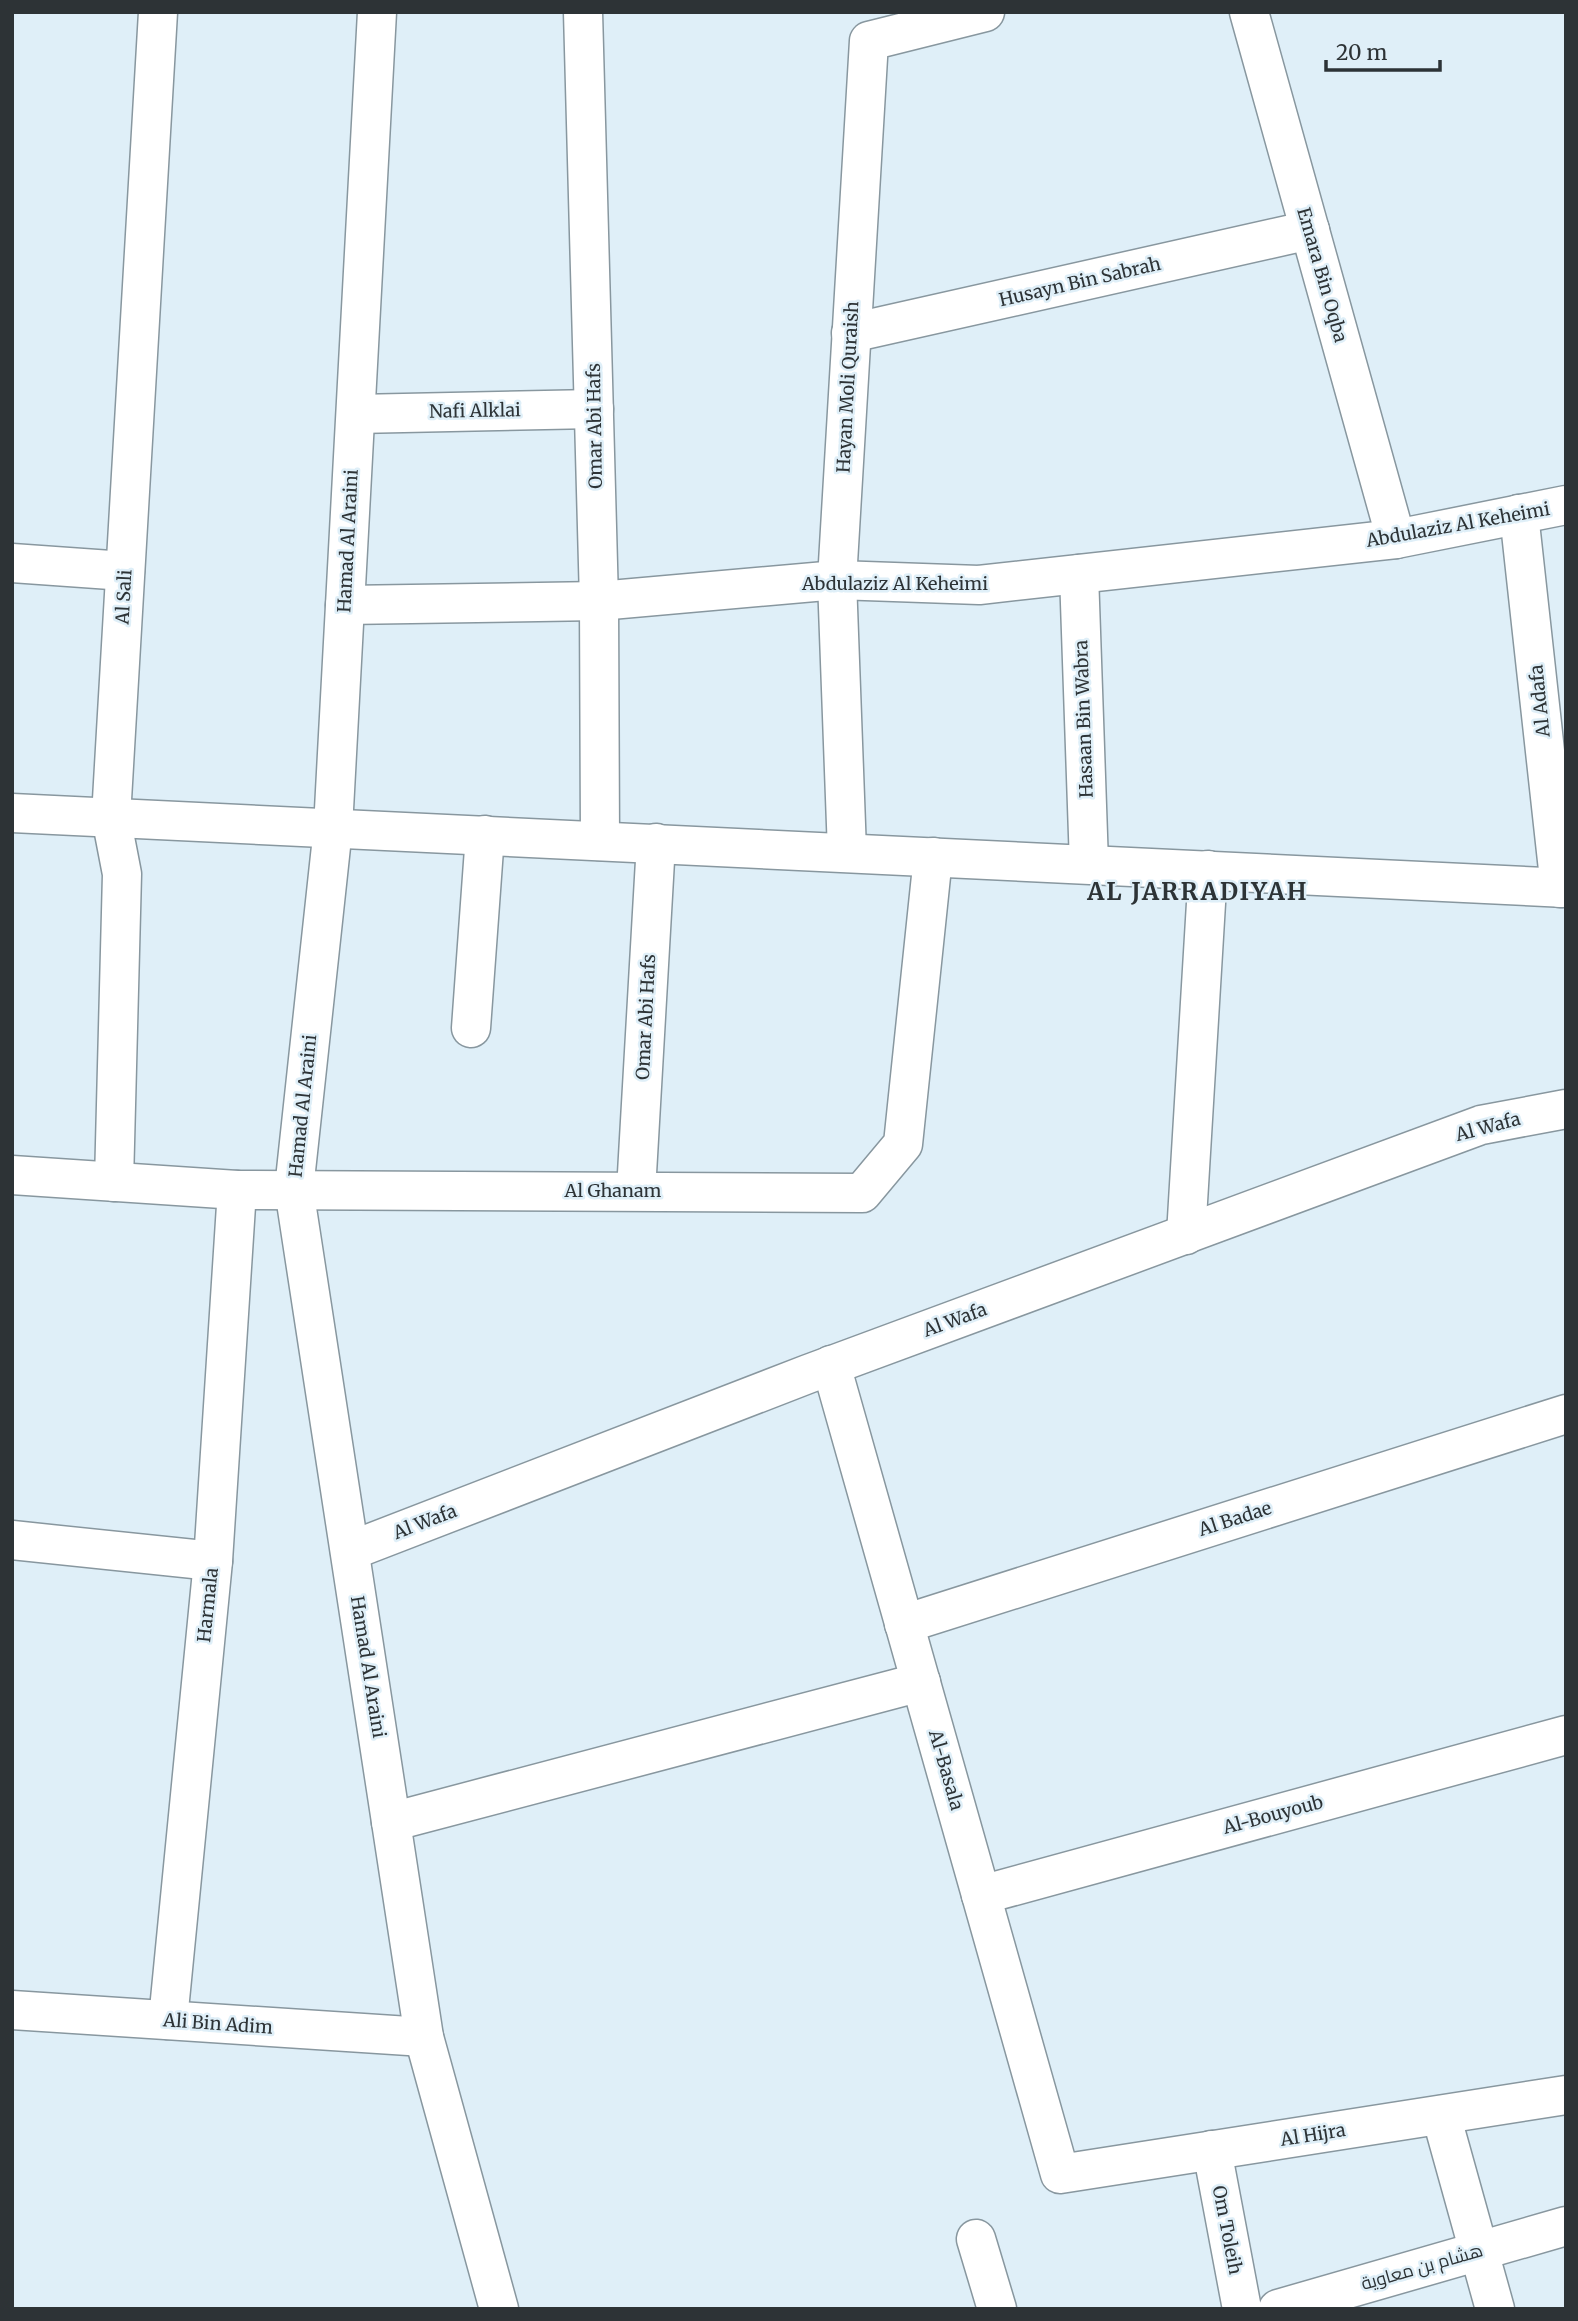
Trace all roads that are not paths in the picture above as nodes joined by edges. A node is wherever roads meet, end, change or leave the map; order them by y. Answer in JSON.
{"nodes":[{"id":1,"x":158,"y":12,"type":"edge"},
{"id":2,"x":377,"y":12,"type":"edge"},
{"id":3,"x":583,"y":12,"type":"edge"},
{"id":4,"x":985,"y":12,"type":"edge"},
{"id":5,"x":1248,"y":12,"type":"edge"},
{"id":6,"x":1310,"y":230,"type":"junction"},
{"id":7,"x":851,"y":333,"type":"junction"},
{"id":8,"x":594,"y":408,"type":"junction"},
{"id":9,"x":356,"y":414,"type":"junction"},
{"id":10,"x":1566,"y":505,"type":"edge"},
{"id":11,"x":1519,"y":514,"type":"junction"},
{"id":12,"x":1396,"y":538,"type":"junction"},
{"id":13,"x":12,"y":563,"type":"edge"},
{"id":14,"x":125,"y":571,"type":"junction"},
{"id":15,"x":1079,"y":575,"type":"junction"},
{"id":16,"x":837,"y":580,"type":"junction"},
{"id":17,"x":599,"y":601,"type":"junction"},
{"id":18,"x":345,"y":605,"type":"junction"},
{"id":19,"x":12,"y":813,"type":"edge"},
{"id":20,"x":111,"y":817,"type":"junction"},
{"id":21,"x":333,"y":828,"type":"junction"},
{"id":22,"x":485,"y":835,"type":"junction"},
{"id":23,"x":600,"y":841,"type":"junction"},
{"id":24,"x":656,"y":843,"type":"junction"},
{"id":25,"x":846,"y":852,"type":"junction"},
{"id":26,"x":933,"y":857,"type":"junction"},
{"id":27,"x":1089,"y":864,"type":"junction"},
{"id":28,"x":1208,"y":870,"type":"junction"},
{"id":29,"x":1563,"y":888,"type":"edge"},
{"id":30,"x":471,"y":1028,"type":"dead end"},
{"id":31,"x":1566,"y":1109,"type":"edge"},
{"id":32,"x":12,"y":1175,"type":"edge"},
{"id":33,"x":114,"y":1182,"type":"junction"},
{"id":34,"x":294,"y":1189,"type":"junction"},
{"id":35,"x":237,"y":1190,"type":"junction"},
{"id":36,"x":636,"y":1191,"type":"junction"},
{"id":37,"x":1186,"y":1235,"type":"junction"},
{"id":38,"x":831,"y":1365,"type":"junction"},
{"id":39,"x":1566,"y":1414,"type":"edge"},
{"id":40,"x":12,"y":1540,"type":"edge"},
{"id":41,"x":350,"y":1551,"type":"junction"},
{"id":42,"x":213,"y":1561,"type":"junction"},
{"id":43,"x":904,"y":1624,"type":"junction"},
{"id":44,"x":921,"y":1682,"type":"junction"},
{"id":45,"x":1566,"y":1735,"type":"edge"},
{"id":46,"x":391,"y":1822,"type":"junction"},
{"id":47,"x":981,"y":1895,"type":"junction"},
{"id":48,"x":12,"y":2010,"type":"edge"},
{"id":49,"x":168,"y":2020,"type":"junction"},
{"id":50,"x":424,"y":2038,"type":"junction"},
{"id":51,"x":1566,"y":2095,"type":"edge"},
{"id":52,"x":1441,"y":2115,"type":"junction"},
{"id":53,"x":1212,"y":2150,"type":"junction"},
{"id":54,"x":1060,"y":2174,"type":"joint"},
{"id":55,"x":1566,"y":2226,"type":"edge"},
{"id":56,"x":976,"y":2239,"type":"dead end"},
{"id":57,"x":1479,"y":2251,"type":"junction"},
{"id":58,"x":499,"y":2309,"type":"edge"},
{"id":59,"x":997,"y":2309,"type":"edge"},
{"id":60,"x":1242,"y":2309,"type":"edge"},
{"id":61,"x":1278,"y":2309,"type":"edge"},
{"id":62,"x":1495,"y":2309,"type":"edge"}],
"edges":[{"from":1,"to":14,"type":"street","name":"Al Sali"},
{"from":2,"to":9,"type":"street","name":"Hamad Al Araini"},
{"from":3,"to":8,"type":"street","name":"Omar Abi Hafs"},
{"from":4,"to":7,"type":"street","name":"Hayan Moli Quraish"},
{"from":5,"to":6,"type":"street","name":"Emara Bin Oqba"},
{"from":6,"to":7,"type":"street","name":"Husayn Bin Sabrah"},
{"from":6,"to":12,"type":"street","name":"Emara Bin Oqba"},
{"from":7,"to":16,"type":"street","name":"Hayan Moli Quraish"},
{"from":8,"to":9,"type":"street","name":"Nafi Alklai"},
{"from":8,"to":17,"type":"street","name":"Omar Abi Hafs"},
{"from":9,"to":18,"type":"street","name":"Hamad Al Araini"},
{"from":10,"to":11,"type":"street","name":"Abdulaziz Al Keheimi"},
{"from":11,"to":12,"type":"street","name":"Abdulaziz Al Keheimi"},
{"from":11,"to":29,"type":"street","name":"Al Adafa"},
{"from":12,"to":15,"type":"street","name":"Abdulaziz Al Keheimi"},
{"from":13,"to":14,"type":"street"},
{"from":14,"to":20,"type":"street","name":"Al Sali"},
{"from":15,"to":16,"type":"street","name":"Abdulaziz Al Keheimi"},
{"from":15,"to":27,"type":"street","name":"Hasaan Bin Wabra"},
{"from":16,"to":17,"type":"street","name":"Abdulaziz Al Keheimi"},
{"from":16,"to":25,"type":"street","name":"Hayan Moli Quraish"},
{"from":17,"to":18,"type":"street","name":"Abdulaziz Al Keheimi"},
{"from":17,"to":23,"type":"street","name":"Omar Abi Hafs"},
{"from":18,"to":21,"type":"street","name":"Hamad Al Araini"},
{"from":19,"to":20,"type":"street"},
{"from":20,"to":21,"type":"street"},
{"from":20,"to":33,"type":"street","name":"Al Sali"},
{"from":21,"to":22,"type":"street"},
{"from":21,"to":34,"type":"street","name":"Hamad Al Araini"},
{"from":22,"to":23,"type":"street"},
{"from":22,"to":30,"type":"street"},
{"from":23,"to":24,"type":"street"},
{"from":24,"to":25,"type":"street"},
{"from":24,"to":36,"type":"street","name":"Omar Abi Hafs"},
{"from":25,"to":26,"type":"street"},
{"from":26,"to":27,"type":"street"},
{"from":26,"to":36,"type":"street","name":"Al Ghanam"},
{"from":27,"to":28,"type":"street"},
{"from":28,"to":29,"type":"street"},
{"from":28,"to":37,"type":"street"},
{"from":31,"to":37,"type":"street","name":"Al Wafa"},
{"from":32,"to":33,"type":"street","name":"Al Ghanam"},
{"from":33,"to":35,"type":"street","name":"Al Ghanam"},
{"from":34,"to":35,"type":"street","name":"Al Ghanam"},
{"from":34,"to":36,"type":"street","name":"Al Ghanam"},
{"from":34,"to":41,"type":"street","name":"Hamad Al Araini"},
{"from":35,"to":42,"type":"street","name":"Harmala"},
{"from":37,"to":38,"type":"street","name":"Al Wafa"},
{"from":38,"to":41,"type":"street","name":"Al Wafa"},
{"from":38,"to":43,"type":"street","name":"Al-Basala"},
{"from":39,"to":43,"type":"street","name":"Al Badae"},
{"from":40,"to":42,"type":"street"},
{"from":41,"to":46,"type":"street","name":"Hamad Al Araini"},
{"from":42,"to":49,"type":"street","name":"Harmala"},
{"from":43,"to":44,"type":"street","name":"Al-Basala"},
{"from":44,"to":46,"type":"street"},
{"from":44,"to":47,"type":"street","name":"Al-Basala"},
{"from":45,"to":47,"type":"street","name":"Al-Bouyoub"},
{"from":46,"to":50,"type":"street","name":"Hamad Al Araini"},
{"from":47,"to":54,"type":"street","name":"Al-Basala"},
{"from":48,"to":49,"type":"street","name":"Ali Bin Adim"},
{"from":49,"to":50,"type":"street","name":"Ali Bin Adim"},
{"from":50,"to":58,"type":"street","name":"Hamad Al Araini"},
{"from":51,"to":52,"type":"street","name":"Al Hijra"},
{"from":52,"to":53,"type":"street","name":"Al Hijra"},
{"from":52,"to":57,"type":"street"},
{"from":53,"to":54,"type":"street","name":"Al Hijra"},
{"from":53,"to":60,"type":"street","name":"Om Toleih"},
{"from":55,"to":57,"type":"street","name":"هشام بن معاوية"},
{"from":56,"to":59,"type":"street"},
{"from":57,"to":61,"type":"street","name":"هشام بن معاوية"},
{"from":57,"to":62,"type":"street"}]}
